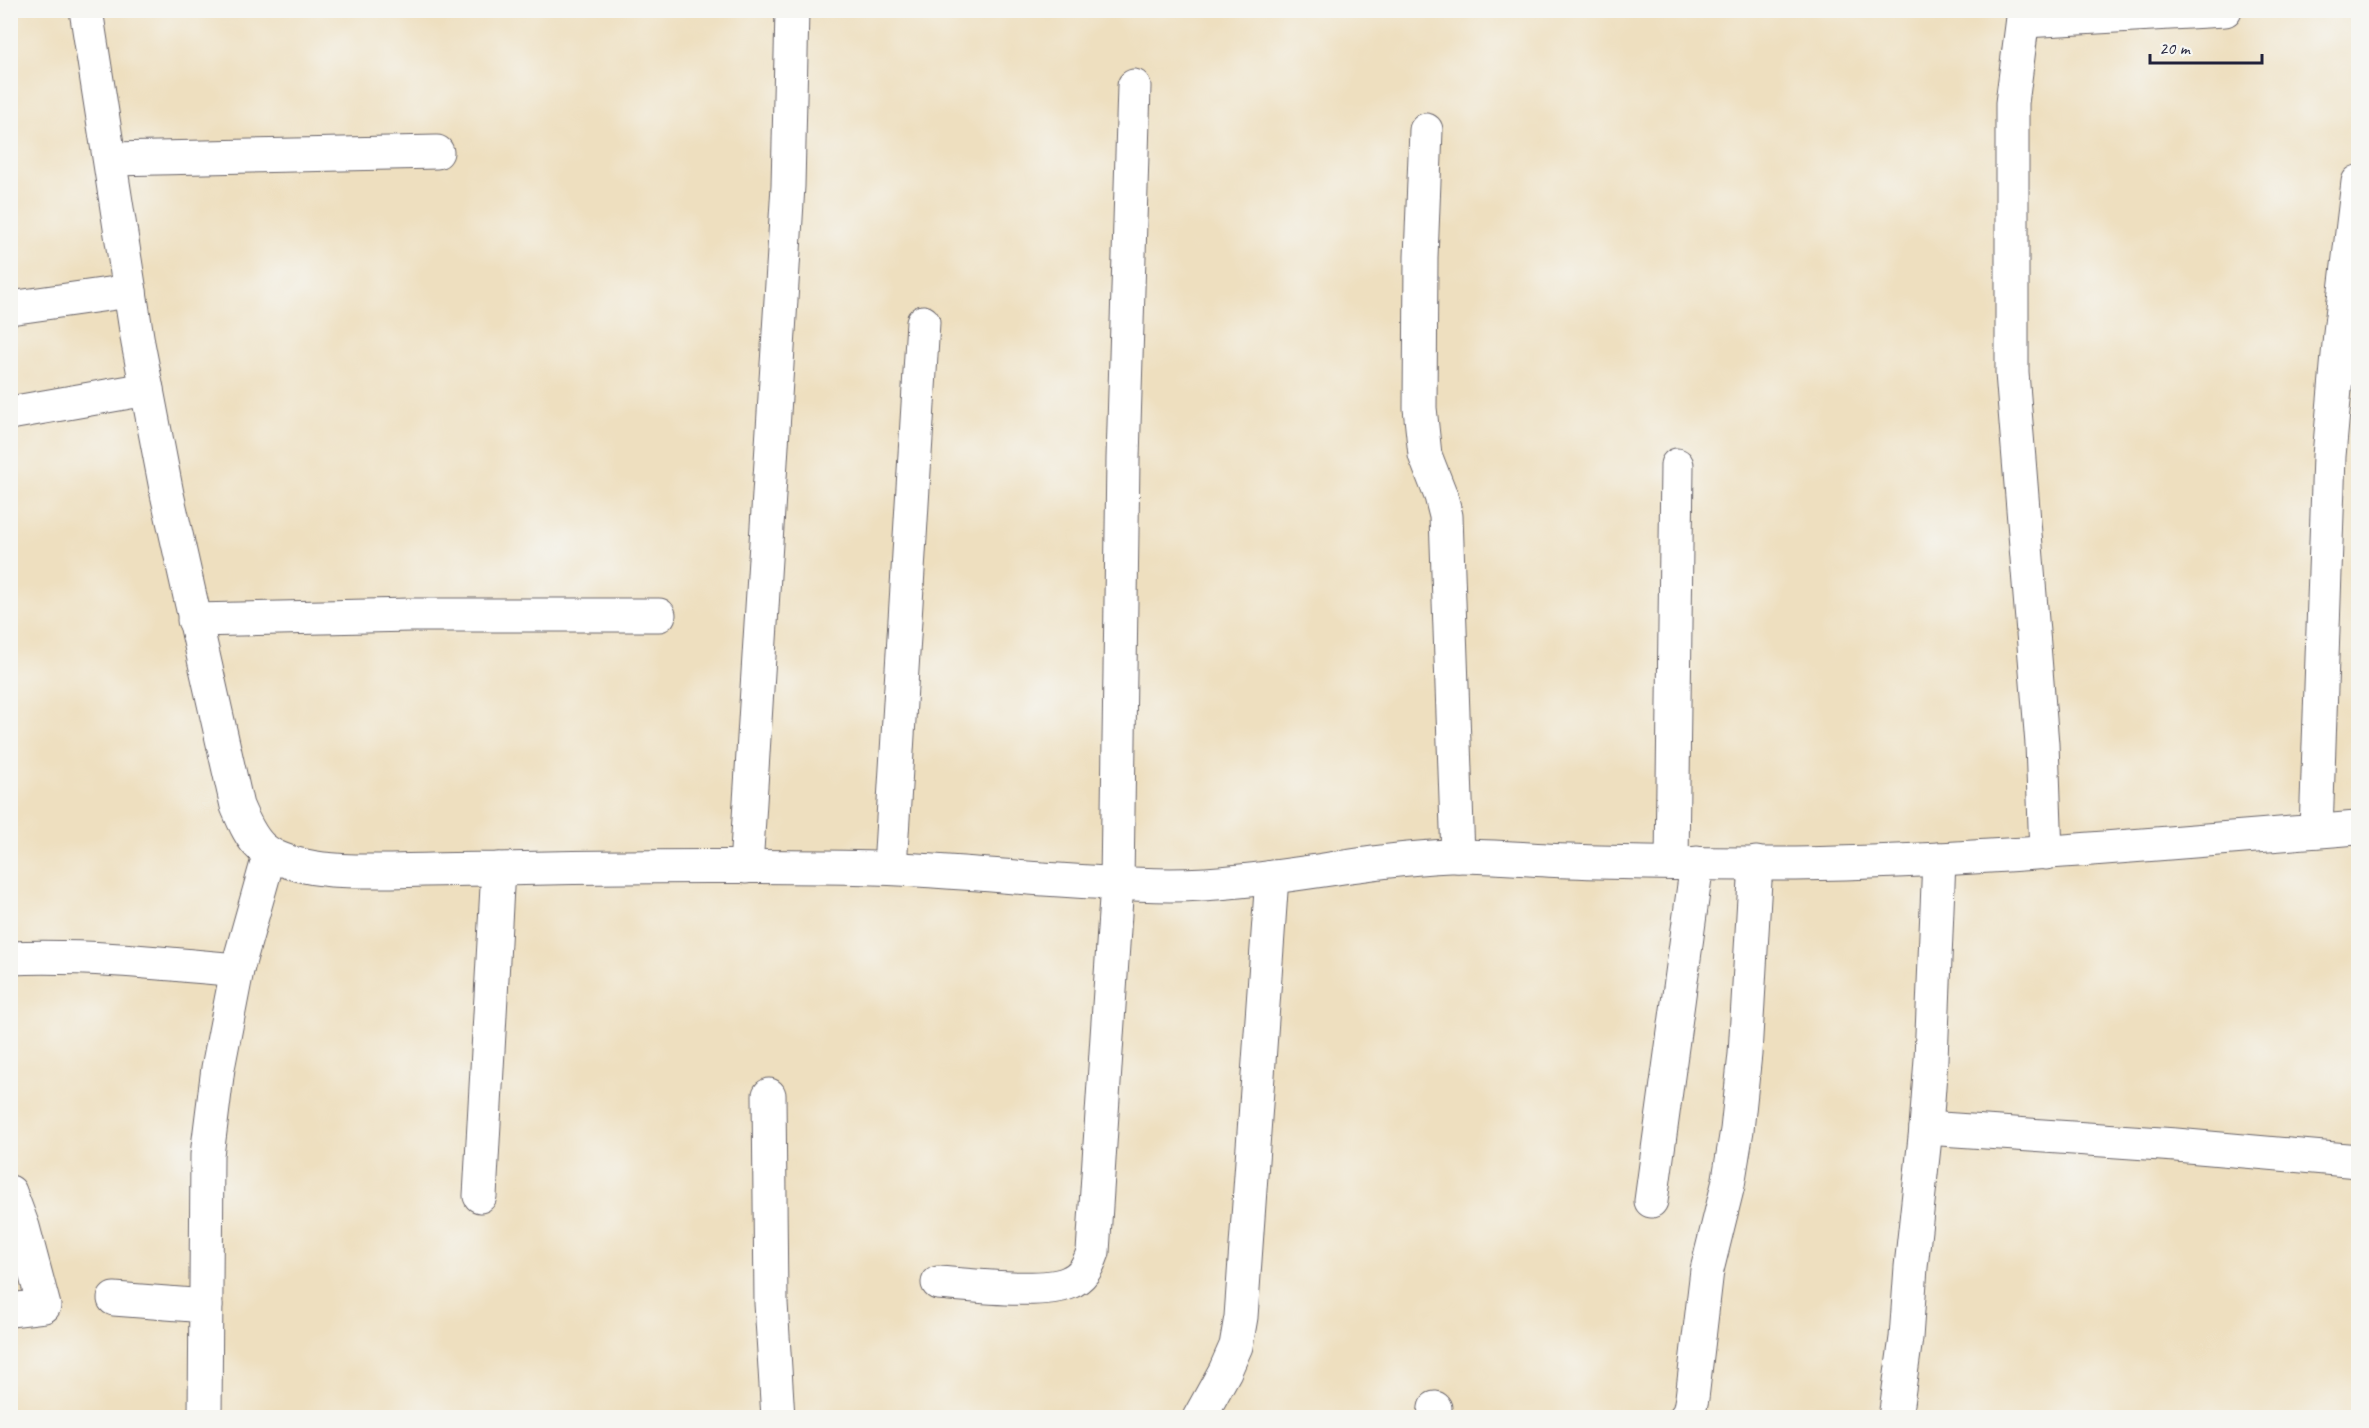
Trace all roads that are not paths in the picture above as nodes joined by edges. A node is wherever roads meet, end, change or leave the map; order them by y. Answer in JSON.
{"nodes":[{"id":1,"x":86,"y":10,"type":"edge"},
{"id":2,"x":792,"y":10,"type":"edge"},
{"id":3,"x":2225,"y":10,"type":"edge"},
{"id":4,"x":2023,"y":16,"type":"edge"},
{"id":5,"x":1134,"y":86,"type":"dead end"},
{"id":6,"x":1426,"y":130,"type":"dead end"},
{"id":7,"x":437,"y":152,"type":"dead end"},
{"id":8,"x":111,"y":159,"type":"junction"},
{"id":9,"x":2357,"y":200,"type":"edge"},
{"id":10,"x":130,"y":291,"type":"junction"},
{"id":11,"x":10,"y":308,"type":"edge"},
{"id":12,"x":923,"y":322,"type":"dead end"},
{"id":13,"x":147,"y":389,"type":"junction"},
{"id":14,"x":10,"y":412,"type":"edge"},
{"id":15,"x":1677,"y":465,"type":"dead end"},
{"id":16,"x":659,"y":615,"type":"dead end"},
{"id":17,"x":194,"y":620,"type":"junction"},
{"id":18,"x":2358,"y":828,"type":"edge"},
{"id":19,"x":2316,"y":831,"type":"junction"},
{"id":20,"x":2046,"y":852,"type":"junction"},
{"id":21,"x":269,"y":856,"type":"junction"},
{"id":22,"x":1458,"y":856,"type":"junction"},
{"id":23,"x":1939,"y":858,"type":"junction"},
{"id":24,"x":1684,"y":863,"type":"junction"},
{"id":25,"x":1756,"y":863,"type":"junction"},
{"id":26,"x":746,"y":867,"type":"junction"},
{"id":27,"x":498,"y":868,"type":"junction"},
{"id":28,"x":890,"y":868,"type":"junction"},
{"id":29,"x":1272,"y":877,"type":"junction"},
{"id":30,"x":1117,"y":883,"type":"junction"},
{"id":31,"x":10,"y":958,"type":"edge"},
{"id":32,"x":237,"y":970,"type":"junction"},
{"id":33,"x":769,"y":1095,"type":"dead end"},
{"id":34,"x":1926,"y":1128,"type":"junction"},
{"id":35,"x":2358,"y":1161,"type":"edge"},
{"id":36,"x":10,"y":1192,"type":"edge"},
{"id":37,"x":480,"y":1196,"type":"dead end"},
{"id":38,"x":1652,"y":1201,"type":"dead end"},
{"id":39,"x":938,"y":1283,"type":"dead end"},
{"id":40,"x":114,"y":1299,"type":"dead end"},
{"id":41,"x":207,"y":1305,"type":"junction"},
{"id":42,"x":10,"y":1310,"type":"edge"},
{"id":43,"x":205,"y":1418,"type":"edge"},
{"id":44,"x":778,"y":1418,"type":"edge"},
{"id":45,"x":1199,"y":1418,"type":"edge"},
{"id":46,"x":1685,"y":1418,"type":"edge"},
{"id":47,"x":1895,"y":1418,"type":"edge"}],
"edges":[{"from":1,"to":8,"type":"street"},
{"from":2,"to":26,"type":"street"},
{"from":3,"to":4,"type":"street"},
{"from":4,"to":20,"type":"street"},
{"from":5,"to":30,"type":"street"},
{"from":6,"to":22,"type":"street"},
{"from":7,"to":8,"type":"street"},
{"from":8,"to":10,"type":"street"},
{"from":9,"to":19,"type":"street"},
{"from":10,"to":11,"type":"street"},
{"from":10,"to":13,"type":"street"},
{"from":12,"to":28,"type":"street"},
{"from":13,"to":14,"type":"street"},
{"from":13,"to":17,"type":"street"},
{"from":15,"to":24,"type":"street"},
{"from":16,"to":17,"type":"street"},
{"from":17,"to":21,"type":"street"},
{"from":18,"to":19,"type":"street"},
{"from":19,"to":20,"type":"street"},
{"from":20,"to":23,"type":"street"},
{"from":21,"to":27,"type":"street"},
{"from":21,"to":32,"type":"street"},
{"from":22,"to":24,"type":"street"},
{"from":22,"to":29,"type":"street"},
{"from":23,"to":25,"type":"street"},
{"from":23,"to":34,"type":"street"},
{"from":24,"to":25,"type":"street"},
{"from":24,"to":38,"type":"street"},
{"from":25,"to":46,"type":"street"},
{"from":26,"to":27,"type":"street"},
{"from":26,"to":28,"type":"street"},
{"from":27,"to":37,"type":"street"},
{"from":28,"to":30,"type":"street"},
{"from":29,"to":30,"type":"street"},
{"from":29,"to":45,"type":"street"},
{"from":30,"to":39,"type":"street"},
{"from":31,"to":32,"type":"street"},
{"from":32,"to":41,"type":"street"},
{"from":33,"to":44,"type":"street"},
{"from":34,"to":35,"type":"street"},
{"from":34,"to":47,"type":"street"},
{"from":36,"to":42,"type":"street"},
{"from":40,"to":41,"type":"street"},
{"from":41,"to":43,"type":"street"}]}
